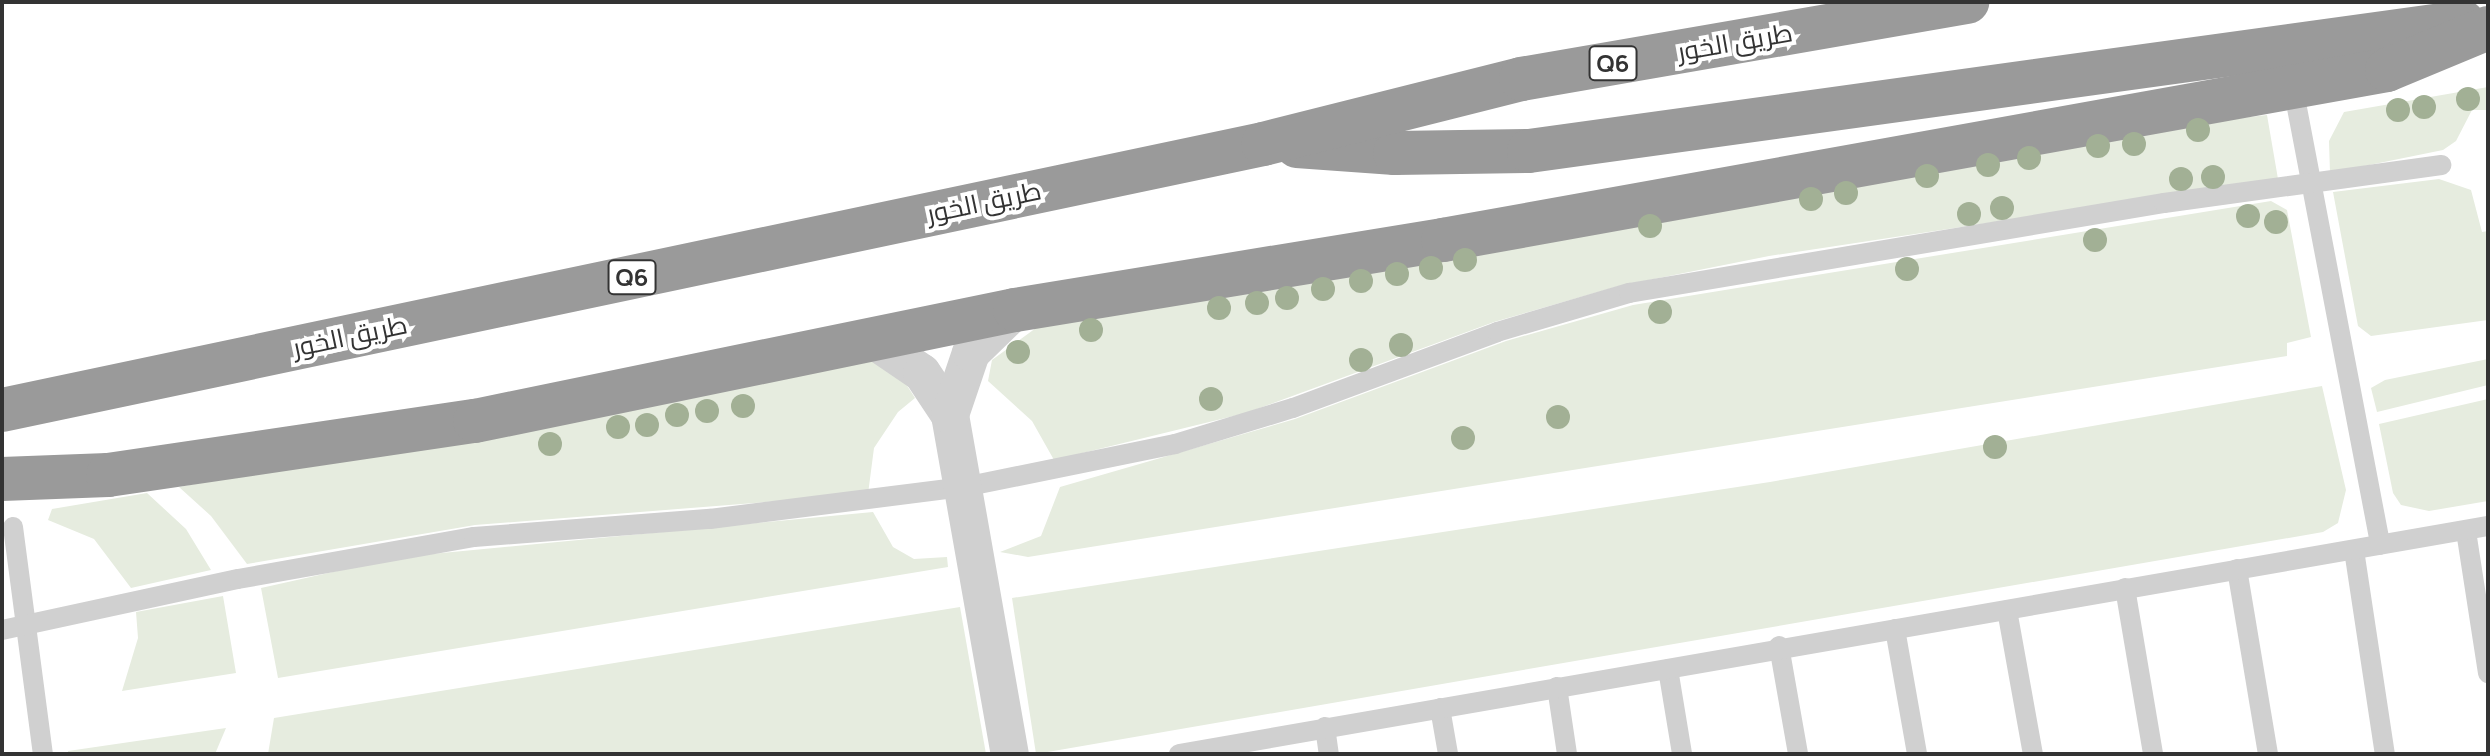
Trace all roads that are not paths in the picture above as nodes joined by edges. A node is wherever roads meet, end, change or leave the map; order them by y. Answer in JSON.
{"nodes":[{"id":1,"x":1967,"y":2,"type":"edge"},
{"id":2,"x":2488,"y":19,"type":"edge"},
{"id":3,"x":2488,"y":28,"type":"edge"},
{"id":4,"x":2293,"y":87,"type":"junction"},
{"id":5,"x":1263,"y":144,"type":"junction"},
{"id":6,"x":2441,"y":165,"type":"dead end"},
{"id":7,"x":2308,"y":185,"type":"junction"},
{"id":8,"x":1015,"y":310,"type":"junction"},
{"id":9,"x":872,"y":339,"type":"junction"},
{"id":10,"x":2,"y":410,"type":"edge"},
{"id":11,"x":950,"y":415,"type":"junction"},
{"id":12,"x":2,"y":479,"type":"edge"},
{"id":13,"x":964,"y":487,"type":"junction"},
{"id":14,"x":2488,"y":526,"type":"edge"},
{"id":15,"x":13,"y":527,"type":"dead end"},
{"id":16,"x":2466,"y":531,"type":"junction"},
{"id":17,"x":2380,"y":545,"type":"junction"},
{"id":18,"x":2354,"y":550,"type":"junction"},
{"id":19,"x":2237,"y":569,"type":"junction"},
{"id":20,"x":2125,"y":588,"type":"junction"},
{"id":21,"x":2007,"y":610,"type":"junction"},
{"id":22,"x":27,"y":626,"type":"junction"},
{"id":23,"x":1895,"y":629,"type":"junction"},
{"id":24,"x":2,"y":630,"type":"edge"},
{"id":25,"x":1779,"y":646,"type":"junction"},
{"id":26,"x":1668,"y":669,"type":"junction"},
{"id":27,"x":2488,"y":673,"type":"edge"},
{"id":28,"x":1557,"y":687,"type":"junction"},
{"id":29,"x":1440,"y":708,"type":"junction"},
{"id":30,"x":1325,"y":727,"type":"junction"},
{"id":31,"x":1211,"y":751,"type":"edge"},
{"id":32,"x":43,"y":754,"type":"edge"},
{"id":33,"x":1010,"y":754,"type":"edge"},
{"id":34,"x":1179,"y":754,"type":"edge"},
{"id":35,"x":1329,"y":754,"type":"edge"},
{"id":36,"x":1448,"y":754,"type":"edge"},
{"id":37,"x":1567,"y":754,"type":"edge"},
{"id":38,"x":1682,"y":754,"type":"edge"},
{"id":39,"x":1798,"y":754,"type":"edge"},
{"id":40,"x":1917,"y":754,"type":"edge"},
{"id":41,"x":2033,"y":754,"type":"edge"},
{"id":42,"x":2153,"y":754,"type":"edge"},
{"id":43,"x":2268,"y":754,"type":"edge"},
{"id":44,"x":2385,"y":754,"type":"edge"}],
"edges":[{"from":1,"to":5,"type":"highway","name":"طريق الخور","number":"Q6"},
{"from":2,"to":5,"type":"highway"},
{"from":3,"to":4,"type":"highway"},
{"from":4,"to":7,"type":"lane"},
{"from":4,"to":8,"type":"highway"},
{"from":5,"to":10,"type":"highway","name":"طريق الخور","number":"Q6"},
{"from":6,"to":7,"type":"lane"},
{"from":7,"to":13,"type":"lane"},
{"from":7,"to":17,"type":"lane"},
{"from":8,"to":9,"type":"highway"},
{"from":8,"to":11,"type":"street"},
{"from":9,"to":11,"type":"street"},
{"from":9,"to":12,"type":"highway"},
{"from":11,"to":13,"type":"street"},
{"from":13,"to":22,"type":"lane"},
{"from":13,"to":33,"type":"street"},
{"from":14,"to":16,"type":"lane"},
{"from":15,"to":22,"type":"lane"},
{"from":16,"to":17,"type":"lane"},
{"from":16,"to":27,"type":"lane"},
{"from":17,"to":18,"type":"lane"},
{"from":18,"to":19,"type":"lane"},
{"from":18,"to":44,"type":"lane"},
{"from":19,"to":20,"type":"lane"},
{"from":19,"to":43,"type":"lane"},
{"from":20,"to":21,"type":"lane"},
{"from":20,"to":42,"type":"lane"},
{"from":21,"to":23,"type":"lane"},
{"from":21,"to":41,"type":"lane"},
{"from":22,"to":24,"type":"lane"},
{"from":22,"to":32,"type":"lane"},
{"from":23,"to":25,"type":"lane"},
{"from":23,"to":40,"type":"lane"},
{"from":25,"to":26,"type":"lane"},
{"from":25,"to":39,"type":"lane"},
{"from":26,"to":28,"type":"lane"},
{"from":26,"to":38,"type":"lane"},
{"from":28,"to":29,"type":"lane"},
{"from":28,"to":37,"type":"lane"},
{"from":29,"to":30,"type":"lane"},
{"from":29,"to":36,"type":"lane"},
{"from":30,"to":31,"type":"lane"},
{"from":30,"to":35,"type":"lane"},
{"from":31,"to":34,"type":"lane"}]}
